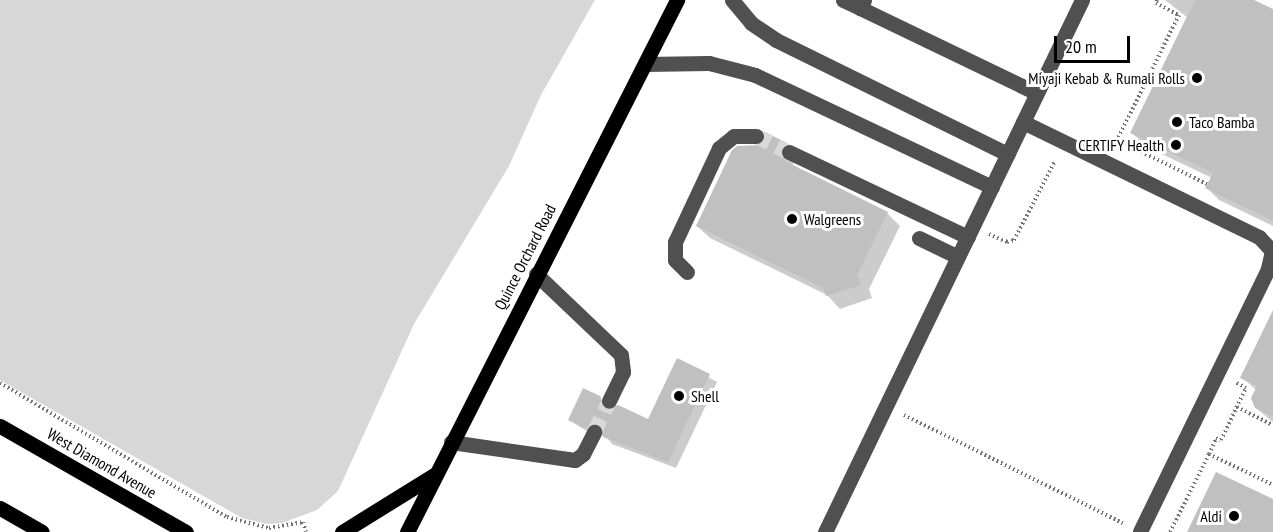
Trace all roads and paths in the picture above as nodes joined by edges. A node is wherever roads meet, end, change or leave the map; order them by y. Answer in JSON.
{"nodes":[{"id":1,"x":677,"y":0,"type":"edge"},
{"id":2,"x":732,"y":0,"type":"edge"},
{"id":3,"x":843,"y":0,"type":"edge"},
{"id":4,"x":1083,"y":0,"type":"edge"},
{"id":5,"x":1157,"y":0,"type":"edge"},
{"id":6,"x":862,"y":4,"type":"edge"},
{"id":7,"x":645,"y":64,"type":"junction"},
{"id":8,"x":1037,"y":93,"type":"junction"},
{"id":9,"x":1023,"y":122,"type":"junction"},
{"id":10,"x":756,"y":136,"type":"tunnel mouth"},
{"id":11,"x":789,"y":152,"type":"tunnel mouth"},
{"id":12,"x":1008,"y":154,"type":"junction"},
{"id":13,"x":1060,"y":164,"type":"dead end"},
{"id":14,"x":1207,"y":184,"type":"dead end"},
{"id":15,"x":992,"y":187,"type":"junction"},
{"id":16,"x":970,"y":231,"type":"junction"},
{"id":17,"x":920,"y":238,"type":"dead end"},
{"id":18,"x":958,"y":257,"type":"junction"},
{"id":19,"x":687,"y":272,"type":"dead end"},
{"id":20,"x":536,"y":274,"type":"junction"},
{"id":21,"x":1239,"y":372,"type":"dead end"},
{"id":22,"x":0,"y":383,"type":"edge"},
{"id":23,"x":609,"y":400,"type":"tunnel mouth"},
{"id":24,"x":885,"y":406,"type":"junction"},
{"id":25,"x":1237,"y":407,"type":"junction"},
{"id":26,"x":1273,"y":425,"type":"edge"},
{"id":27,"x":0,"y":426,"type":"edge"},
{"id":28,"x":594,"y":432,"type":"tunnel mouth"},
{"id":29,"x":451,"y":442,"type":"junction"},
{"id":30,"x":1209,"y":454,"type":"junction"},
{"id":31,"x":434,"y":475,"type":"junction"},
{"id":32,"x":1273,"y":485,"type":"edge"},
{"id":33,"x":0,"y":508,"type":"edge"},
{"id":34,"x":40,"y":531,"type":"edge"},
{"id":35,"x":186,"y":532,"type":"edge"},
{"id":36,"x":306,"y":532,"type":"edge"},
{"id":37,"x":342,"y":532,"type":"edge"},
{"id":38,"x":407,"y":532,"type":"edge"},
{"id":39,"x":825,"y":532,"type":"edge"},
{"id":40,"x":1140,"y":532,"type":"edge"},
{"id":41,"x":1170,"y":532,"type":"edge"}],
"edges":[{"from":1,"to":7,"type":"main road","name":"Quince Orchard Road"},
{"from":2,"to":12,"type":"lane"},
{"from":3,"to":6,"type":"lane"},
{"from":4,"to":8,"type":"lane"},
{"from":5,"to":14,"type":"path"},
{"from":6,"to":8,"type":"lane"},
{"from":7,"to":15,"type":"lane"},
{"from":7,"to":20,"type":"main road","name":"Quince Orchard Road"},
{"from":8,"to":9,"type":"lane"},
{"from":9,"to":12,"type":"lane"},
{"from":9,"to":40,"type":"lane"},
{"from":10,"to":19,"type":"lane"},
{"from":11,"to":16,"type":"lane"},
{"from":12,"to":15,"type":"lane"},
{"from":13,"to":16,"type":"path"},
{"from":15,"to":16,"type":"lane"},
{"from":16,"to":18,"type":"lane"},
{"from":17,"to":18,"type":"lane"},
{"from":18,"to":24,"type":"lane"},
{"from":20,"to":23,"type":"lane"},
{"from":20,"to":29,"type":"main road","name":"Quince Orchard Road"},
{"from":21,"to":25,"type":"path"},
{"from":22,"to":36,"type":"path"},
{"from":24,"to":39,"type":"lane"},
{"from":24,"to":40,"type":"path"},
{"from":25,"to":26,"type":"path"},
{"from":25,"to":30,"type":"path"},
{"from":27,"to":35,"type":"main road","name":"West Diamond Avenue"},
{"from":28,"to":29,"type":"lane"},
{"from":29,"to":31,"type":"main road","name":"Quince Orchard Road"},
{"from":30,"to":32,"type":"path"},
{"from":30,"to":41,"type":"path"},
{"from":31,"to":37,"type":"main road"},
{"from":31,"to":38,"type":"main road","name":"Quince Orchard Road"},
{"from":33,"to":34,"type":"main road"}]}
